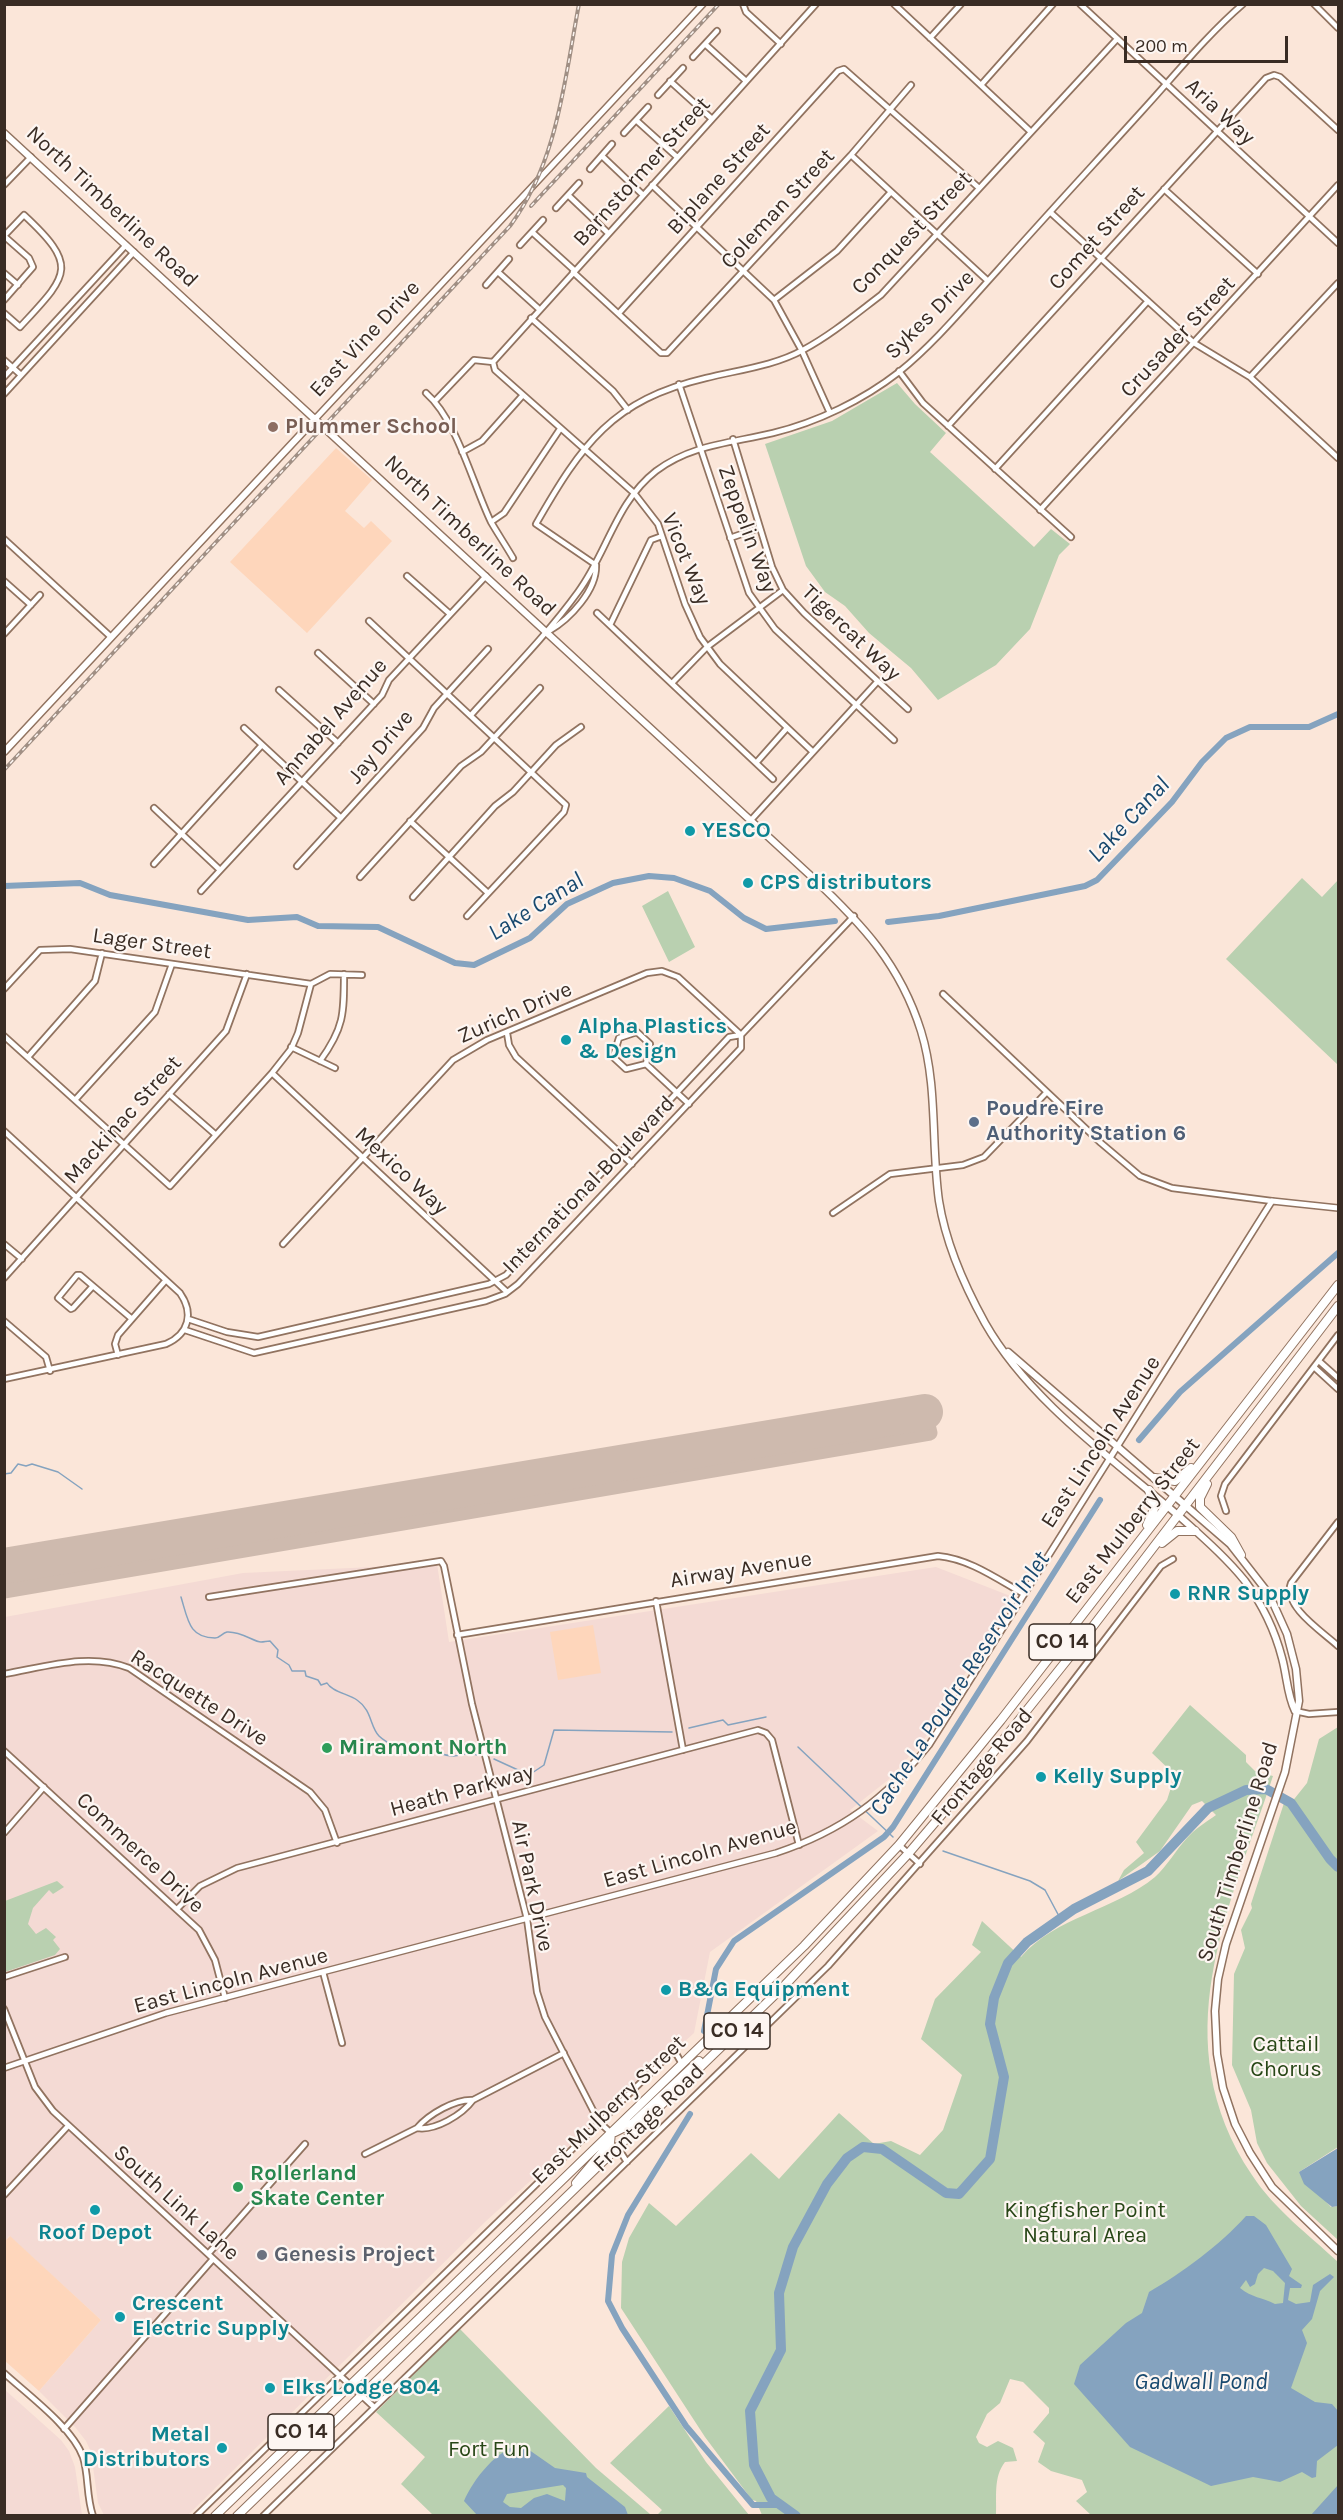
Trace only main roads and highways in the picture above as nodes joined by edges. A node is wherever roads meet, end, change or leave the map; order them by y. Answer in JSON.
{"nodes":[{"id":1,"x":4,"y":133,"type":"edge"},
{"id":2,"x":316,"y":418,"type":"junction"},
{"id":3,"x":6,"y":749,"type":"edge"},
{"id":4,"x":854,"y":916,"type":"joint"},
{"id":5,"x":1338,"y":1285,"type":"edge"},
{"id":6,"x":1338,"y":1306,"type":"edge"},
{"id":7,"x":1003,"y":1348,"type":"junction"},
{"id":8,"x":1266,"y":1377,"type":"junction"},
{"id":9,"x":1264,"y":1402,"type":"junction"},
{"id":10,"x":1155,"y":1478,"type":"junction"},
{"id":11,"x":1149,"y":1490,"type":"junction"},
{"id":12,"x":1175,"y":1496,"type":"junction"},
{"id":13,"x":1186,"y":1505,"type":"junction"},
{"id":14,"x":1167,"y":1506,"type":"junction"},
{"id":15,"x":1178,"y":1515,"type":"junction"},
{"id":16,"x":1195,"y":1531,"type":"junction"},
{"id":17,"x":1241,"y":1555,"type":"junction"},
{"id":18,"x":1092,"y":1604,"type":"junction"},
{"id":19,"x":1086,"y":1634,"type":"junction"},
{"id":20,"x":1295,"y":1711,"type":"junction"},
{"id":21,"x":752,"y":2016,"type":"junction"},
{"id":22,"x":611,"y":2133,"type":"junction"},
{"id":23,"x":561,"y":2203,"type":"junction"},
{"id":24,"x":1338,"y":2252,"type":"edge"},
{"id":25,"x":251,"y":2480,"type":"junction"},
{"id":26,"x":215,"y":2516,"type":"edge"},
{"id":27,"x":223,"y":2516,"type":"edge"},
{"id":28,"x":237,"y":2516,"type":"edge"}],
"edges":[{"from":1,"to":2,"type":"main road","name":"North Timberline Road"},
{"from":2,"to":3,"type":"main road","name":"East Vine Drive"},
{"from":2,"to":4,"type":"main road","name":"North Timberline Road"},
{"from":4,"to":7,"type":"main road","name":"South Timberline Road"},
{"from":5,"to":8,"type":"highway","name":"East Mulberry Street","number":"CO 14"},
{"from":6,"to":9,"type":"highway","name":"East Mulberry Street","number":"CO 14"},
{"from":7,"to":10,"type":"main road","name":"South Timberline Road"},
{"from":7,"to":11,"type":"main road","name":"South Timberline Road"},
{"from":8,"to":10,"type":"highway"},
{"from":8,"to":12,"type":"highway","name":"East Mulberry Street","number":"CO 14"},
{"from":9,"to":13,"type":"highway","name":"East Mulberry Street","number":"CO 14"},
{"from":9,"to":17,"type":"highway"},
{"from":10,"to":12,"type":"main road","name":"South Timberline Road"},
{"from":11,"to":14,"type":"main road","name":"South Timberline Road"},
{"from":11,"to":18,"type":"highway"},
{"from":12,"to":13,"type":"main road","name":"South Timberline Road"},
{"from":12,"to":14,"type":"highway","name":"East Mulberry Street","number":"CO 14"},
{"from":13,"to":15,"type":"highway","name":"East Mulberry Street","number":"CO 14"},
{"from":13,"to":17,"type":"main road","name":"South Timberline Road"},
{"from":14,"to":15,"type":"main road","name":"South Timberline Road"},
{"from":14,"to":18,"type":"highway","name":"East Mulberry Street","number":"CO 14"},
{"from":15,"to":16,"type":"main road","name":"South Timberline Road"},
{"from":15,"to":19,"type":"highway","name":"East Mulberry Street","number":"CO 14"},
{"from":16,"to":19,"type":"highway"},
{"from":16,"to":20,"type":"main road","name":"South Timberline Road"},
{"from":17,"to":20,"type":"main road","name":"South Timberline Road"},
{"from":18,"to":22,"type":"highway","name":"East Mulberry Street","number":"CO 14"},
{"from":19,"to":21,"type":"highway","name":"East Mulberry Street","number":"CO 14"},
{"from":20,"to":24,"type":"main road","name":"South Timberline Road"},
{"from":21,"to":22,"type":"highway"},
{"from":21,"to":23,"type":"highway","name":"East Mulberry Street","number":"CO 14"},
{"from":22,"to":23,"type":"highway"},
{"from":22,"to":25,"type":"highway","name":"East Mulberry Street","number":"CO 14"},
{"from":23,"to":28,"type":"highway","name":"East Mulberry Street","number":"CO 14"},
{"from":25,"to":26,"type":"highway","name":"East Mulberry Street","number":"CO 14"},
{"from":25,"to":27,"type":"highway"}]}
